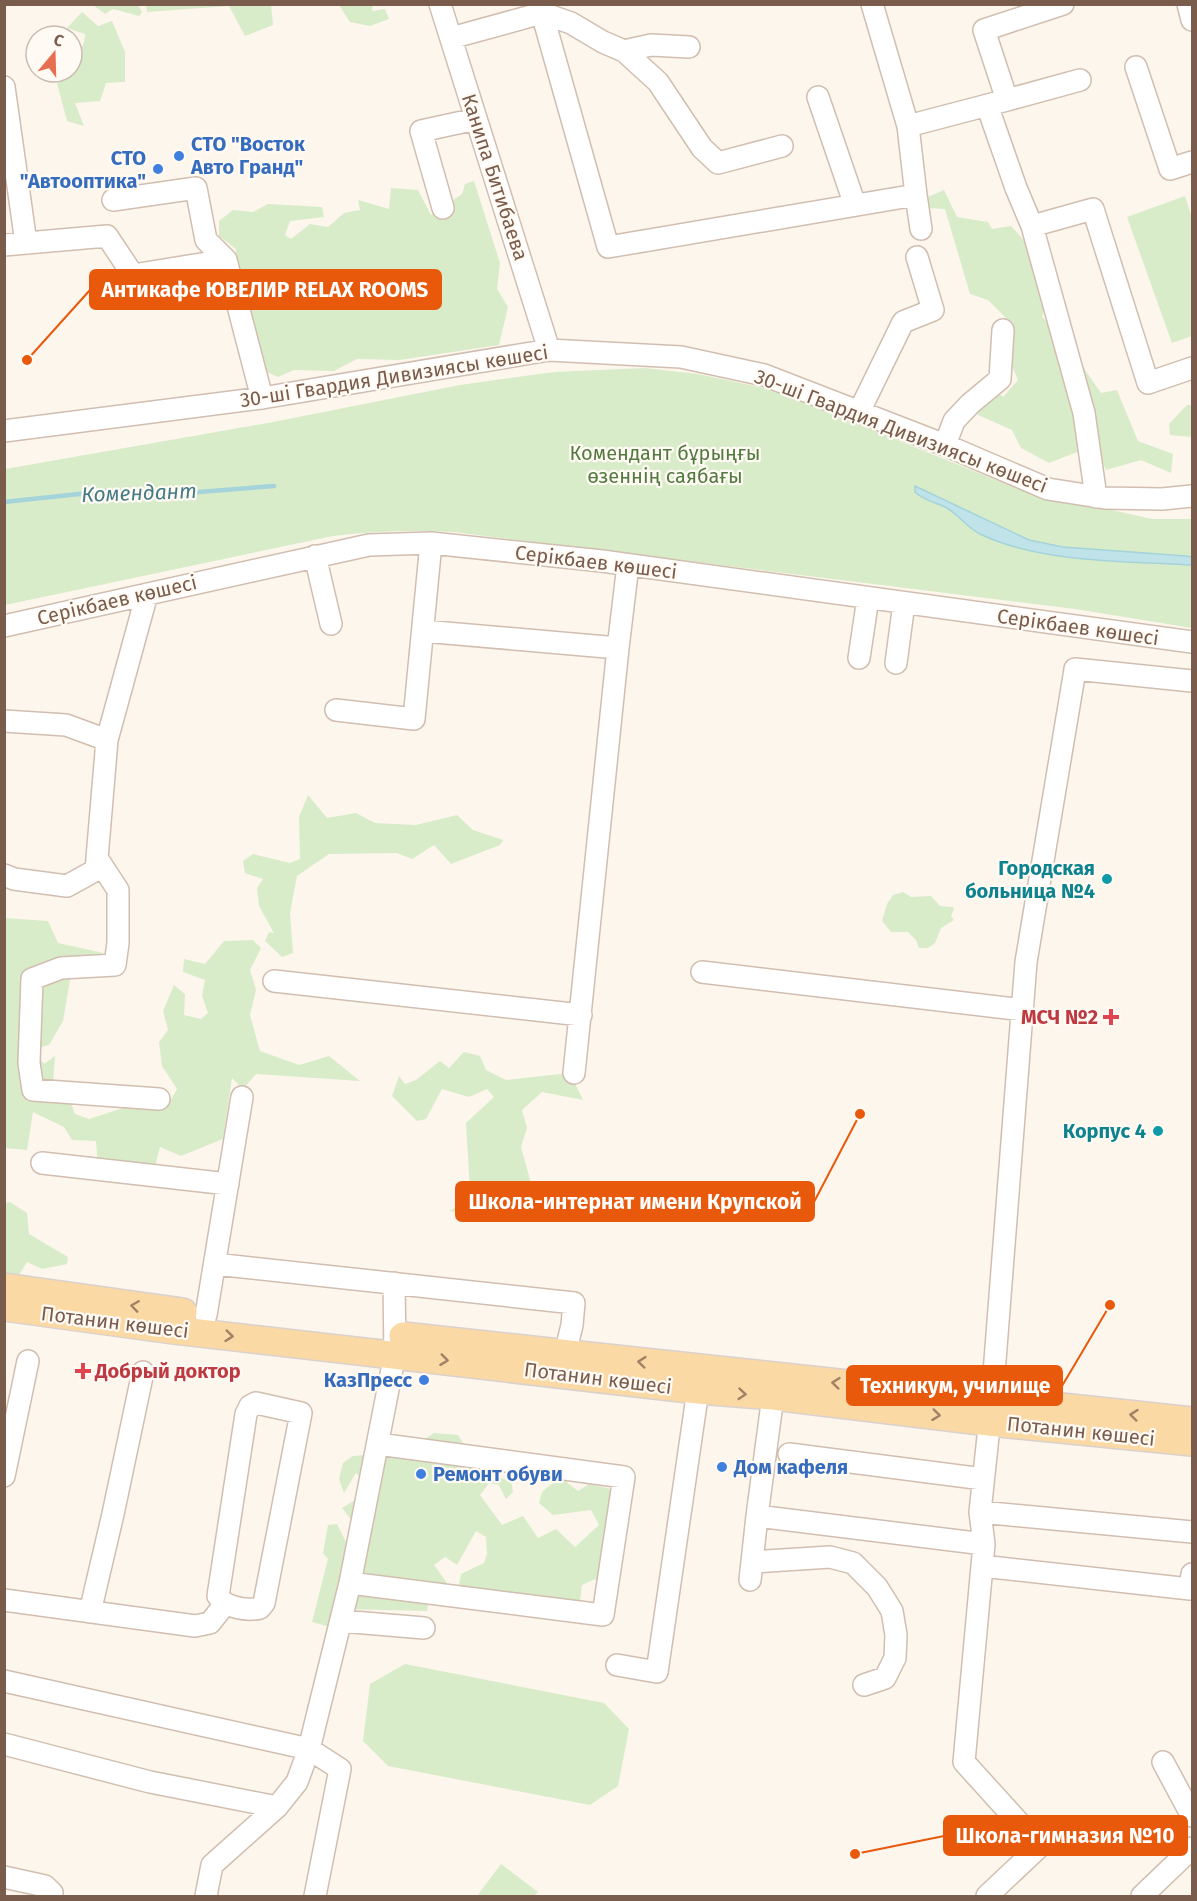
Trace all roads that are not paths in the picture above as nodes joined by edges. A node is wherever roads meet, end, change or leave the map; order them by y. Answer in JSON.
{"nodes":[{"id":1,"x":440,"y":4,"type":"edge"},
{"id":2,"x":872,"y":4,"type":"edge"},
{"id":3,"x":1063,"y":4,"type":"edge"},
{"id":4,"x":1188,"y":4,"type":"edge"},
{"id":5,"x":541,"y":9,"type":"edge"},
{"id":6,"x":1192,"y":20,"type":"edge"},
{"id":7,"x":451,"y":38,"type":"junction"},
{"id":8,"x":689,"y":47,"type":"dead end"},
{"id":9,"x":624,"y":51,"type":"junction"},
{"id":10,"x":1136,"y":67,"type":"dead end"},
{"id":11,"x":1080,"y":80,"type":"dead end"},
{"id":12,"x":4,"y":87,"type":"edge"},
{"id":13,"x":818,"y":97,"type":"dead end"},
{"id":14,"x":997,"y":102,"type":"junction"},
{"id":15,"x":476,"y":119,"type":"junction"},
{"id":16,"x":908,"y":126,"type":"junction"},
{"id":17,"x":782,"y":146,"type":"dead end"},
{"id":18,"x":1192,"y":162,"type":"edge"},
{"id":19,"x":916,"y":195,"type":"junction"},
{"id":20,"x":113,"y":200,"type":"dead end"},
{"id":21,"x":855,"y":205,"type":"junction"},
{"id":22,"x":443,"y":208,"type":"dead end"},
{"id":23,"x":1032,"y":226,"type":"junction"},
{"id":24,"x":921,"y":229,"type":"dead end"},
{"id":25,"x":26,"y":243,"type":"junction"},
{"id":26,"x":4,"y":245,"type":"edge"},
{"id":27,"x":917,"y":257,"type":"dead end"},
{"id":28,"x":226,"y":260,"type":"junction"},
{"id":29,"x":1003,"y":330,"type":"dead end"},
{"id":30,"x":549,"y":350,"type":"junction"},
{"id":31,"x":1192,"y":368,"type":"edge"},
{"id":32,"x":262,"y":398,"type":"junction"},
{"id":33,"x":859,"y":412,"type":"junction"},
{"id":34,"x":4,"y":431,"type":"edge"},
{"id":35,"x":945,"y":445,"type":"junction"},
{"id":36,"x":1096,"y":496,"type":"junction"},
{"id":37,"x":1192,"y":496,"type":"edge"},
{"id":38,"x":431,"y":543,"type":"junction"},
{"id":39,"x":315,"y":556,"type":"junction"},
{"id":40,"x":628,"y":565,"type":"junction"},
{"id":41,"x":147,"y":594,"type":"junction"},
{"id":42,"x":868,"y":598,"type":"junction"},
{"id":43,"x":904,"y":603,"type":"junction"},
{"id":44,"x":331,"y":624,"type":"dead end"},
{"id":45,"x":4,"y":626,"type":"edge"},
{"id":46,"x":423,"y":631,"type":"junction"},
{"id":47,"x":1192,"y":642,"type":"edge"},
{"id":48,"x":618,"y":648,"type":"junction"},
{"id":49,"x":859,"y":658,"type":"dead end"},
{"id":50,"x":896,"y":663,"type":"dead end"},
{"id":51,"x":1192,"y":681,"type":"edge"},
{"id":52,"x":336,"y":710,"type":"dead end"},
{"id":53,"x":4,"y":721,"type":"edge"},
{"id":54,"x":107,"y":740,"type":"junction"},
{"id":55,"x":97,"y":858,"type":"junction"},
{"id":56,"x":4,"y":875,"type":"edge"},
{"id":57,"x":702,"y":972,"type":"dead end"},
{"id":58,"x":274,"y":981,"type":"dead end"},
{"id":59,"x":1023,"y":1010,"type":"junction"},
{"id":60,"x":581,"y":1015,"type":"junction"},
{"id":61,"x":574,"y":1072,"type":"dead end"},
{"id":62,"x":242,"y":1097,"type":"dead end"},
{"id":63,"x":159,"y":1099,"type":"dead end"},
{"id":64,"x":42,"y":1163,"type":"dead end"},
{"id":65,"x":228,"y":1184,"type":"junction"},
{"id":66,"x":214,"y":1264,"type":"junction"},
{"id":67,"x":394,"y":1283,"type":"junction"},
{"id":68,"x":4,"y":1287,"type":"edge"},
{"id":69,"x":4,"y":1307,"type":"edge"},
{"id":70,"x":206,"y":1315,"type":"junction"},
{"id":71,"x":395,"y":1345,"type":"junction"},
{"id":72,"x":565,"y":1354,"type":"junction"},
{"id":73,"x":28,"y":1361,"type":"dead end"},
{"id":74,"x":142,"y":1372,"type":"dead end"},
{"id":75,"x":698,"y":1390,"type":"junction"},
{"id":76,"x":772,"y":1396,"type":"junction"},
{"id":77,"x":990,"y":1411,"type":"junction"},
{"id":78,"x":1192,"y":1421,"type":"edge"},
{"id":79,"x":1192,"y":1442,"type":"edge"},
{"id":80,"x":378,"y":1444,"type":"junction"},
{"id":81,"x":789,"y":1454,"type":"dead end"},
{"id":82,"x":4,"y":1476,"type":"edge"},
{"id":83,"x":983,"y":1479,"type":"junction"},
{"id":84,"x":980,"y":1512,"type":"junction"},
{"id":85,"x":757,"y":1516,"type":"junction"},
{"id":86,"x":1192,"y":1532,"type":"edge"},
{"id":87,"x":984,"y":1544,"type":"junction"},
{"id":88,"x":982,"y":1566,"type":"junction"},
{"id":89,"x":1192,"y":1574,"type":"edge"},
{"id":90,"x":350,"y":1583,"type":"junction"},
{"id":91,"x":4,"y":1600,"type":"edge"},
{"id":92,"x":225,"y":1604,"type":"junction"},
{"id":93,"x":90,"y":1611,"type":"junction"},
{"id":94,"x":341,"y":1621,"type":"junction"},
{"id":95,"x":424,"y":1628,"type":"dead end"},
{"id":96,"x":617,"y":1665,"type":"dead end"},
{"id":97,"x":4,"y":1680,"type":"edge"},
{"id":98,"x":864,"y":1685,"type":"dead end"},
{"id":99,"x":4,"y":1744,"type":"edge"},
{"id":100,"x":309,"y":1749,"type":"junction"},
{"id":101,"x":1163,"y":1762,"type":"dead end"},
{"id":102,"x":277,"y":1807,"type":"junction"},
{"id":103,"x":1192,"y":1816,"type":"edge"},
{"id":104,"x":1192,"y":1848,"type":"edge"},
{"id":105,"x":4,"y":1877,"type":"edge"},
{"id":106,"x":51,"y":1896,"type":"edge"},
{"id":107,"x":206,"y":1896,"type":"edge"},
{"id":108,"x":315,"y":1896,"type":"edge"},
{"id":109,"x":987,"y":1896,"type":"edge"},
{"id":110,"x":1142,"y":1896,"type":"edge"}],
"edges":[{"from":1,"to":7,"type":"street","name":"Канипа Битибаева"},
{"from":2,"to":16,"type":"street"},
{"from":3,"to":14,"type":"street"},
{"from":4,"to":6,"type":"street"},
{"from":5,"to":7,"type":"street"},
{"from":5,"to":9,"type":"street"},
{"from":5,"to":21,"type":"street"},
{"from":7,"to":15,"type":"street","name":"Канипа Битибаева"},
{"from":8,"to":9,"type":"street"},
{"from":9,"to":17,"type":"street"},
{"from":10,"to":18,"type":"street"},
{"from":11,"to":14,"type":"street"},
{"from":12,"to":25,"type":"street"},
{"from":13,"to":21,"type":"street"},
{"from":14,"to":16,"type":"street"},
{"from":14,"to":23,"type":"street"},
{"from":15,"to":22,"type":"street"},
{"from":15,"to":30,"type":"street","name":"Канипа Битибаева"},
{"from":16,"to":19,"type":"street"},
{"from":19,"to":21,"type":"street"},
{"from":19,"to":24,"type":"street"},
{"from":20,"to":28,"type":"street"},
{"from":23,"to":31,"type":"street"},
{"from":23,"to":36,"type":"street"},
{"from":25,"to":26,"type":"street"},
{"from":25,"to":28,"type":"street"},
{"from":27,"to":33,"type":"street"},
{"from":28,"to":32,"type":"street"},
{"from":29,"to":35,"type":"street"},
{"from":30,"to":32,"type":"street","name":"30-ші Гвардия Дивизиясы көшесі"},
{"from":30,"to":33,"type":"street","name":"30-ші Гвардия Дивизиясы көшесі"},
{"from":32,"to":34,"type":"street","name":"30-ші Гвардия Дивизиясы көшесі"},
{"from":33,"to":35,"type":"street","name":"30-ші Гвардия Дивизиясы көшесі"},
{"from":35,"to":36,"type":"street","name":"30-ші Гвардия Дивизиясы көшесі"},
{"from":36,"to":37,"type":"street","name":"30-ші Гвардия Дивизиясы көшесі"},
{"from":38,"to":39,"type":"street","name":"Серікбаев көшесі"},
{"from":38,"to":40,"type":"street","name":"Серікбаев көшесі"},
{"from":38,"to":46,"type":"street"},
{"from":39,"to":41,"type":"street","name":"Серікбаев көшесі"},
{"from":39,"to":44,"type":"street"},
{"from":40,"to":42,"type":"street","name":"Серікбаев көшесі"},
{"from":40,"to":48,"type":"street"},
{"from":41,"to":45,"type":"street","name":"Серікбаев көшесі"},
{"from":41,"to":54,"type":"street"},
{"from":42,"to":43,"type":"street","name":"Серікбаев көшесі"},
{"from":42,"to":49,"type":"street"},
{"from":43,"to":47,"type":"street","name":"Серікбаев көшесі"},
{"from":43,"to":50,"type":"street"},
{"from":46,"to":48,"type":"street"},
{"from":46,"to":52,"type":"street"},
{"from":48,"to":60,"type":"street"},
{"from":51,"to":59,"type":"street"},
{"from":53,"to":54,"type":"street"},
{"from":54,"to":55,"type":"street"},
{"from":55,"to":56,"type":"street"},
{"from":55,"to":63,"type":"street"},
{"from":57,"to":59,"type":"street"},
{"from":58,"to":60,"type":"street"},
{"from":59,"to":77,"type":"street"},
{"from":60,"to":61,"type":"street"},
{"from":62,"to":65,"type":"street"},
{"from":64,"to":65,"type":"street"},
{"from":65,"to":66,"type":"street"},
{"from":66,"to":67,"type":"street"},
{"from":66,"to":70,"type":"street"},
{"from":67,"to":71,"type":"street"},
{"from":67,"to":72,"type":"street"},
{"from":70,"to":68,"type":"main road","name":"Потанин көшесі","one_way":true},
{"from":69,"to":71,"type":"main road","name":"Потанин көшесі","one_way":true},
{"from":70,"to":71,"type":"main road","name":"Потанин көшесі"},
{"from":71,"to":72,"type":"main road","name":"Потанин көшесі"},
{"from":71,"to":75,"type":"main road","name":"Потанин көшесі","one_way":true},
{"from":71,"to":80,"type":"street"},
{"from":77,"to":72,"type":"main road","name":"Потанин көшесі","one_way":true},
{"from":73,"to":82,"type":"street"},
{"from":74,"to":93,"type":"street"},
{"from":75,"to":76,"type":"main road","name":"Потанин көшесі","one_way":true},
{"from":75,"to":96,"type":"street"},
{"from":76,"to":77,"type":"main road","name":"Потанин көшесі","one_way":true},
{"from":76,"to":85,"type":"street"},
{"from":78,"to":77,"type":"main road","name":"Потанин көшесі","one_way":true},
{"from":77,"to":79,"type":"main road","name":"Потанин көшесі"},
{"from":77,"to":83,"type":"street"},
{"from":80,"to":90,"type":"street"},
{"from":80,"to":90,"type":"street"},
{"from":81,"to":83,"type":"street"},
{"from":83,"to":84,"type":"street"},
{"from":84,"to":86,"type":"street"},
{"from":84,"to":87,"type":"street"},
{"from":85,"to":87,"type":"street"},
{"from":85,"to":98,"type":"street"},
{"from":87,"to":88,"type":"street"},
{"from":88,"to":89,"type":"street"},
{"from":88,"to":109,"type":"street"},
{"from":90,"to":94,"type":"street"},
{"from":91,"to":93,"type":"street"},
{"from":92,"to":92,"type":"street"},
{"from":92,"to":93,"type":"street"},
{"from":94,"to":95,"type":"street"},
{"from":94,"to":100,"type":"street"},
{"from":97,"to":100,"type":"street"},
{"from":99,"to":102,"type":"street"},
{"from":100,"to":102,"type":"street"},
{"from":100,"to":108,"type":"street"},
{"from":101,"to":103,"type":"street"},
{"from":102,"to":107,"type":"street"},
{"from":104,"to":110,"type":"street"},
{"from":105,"to":106,"type":"street"}]}
